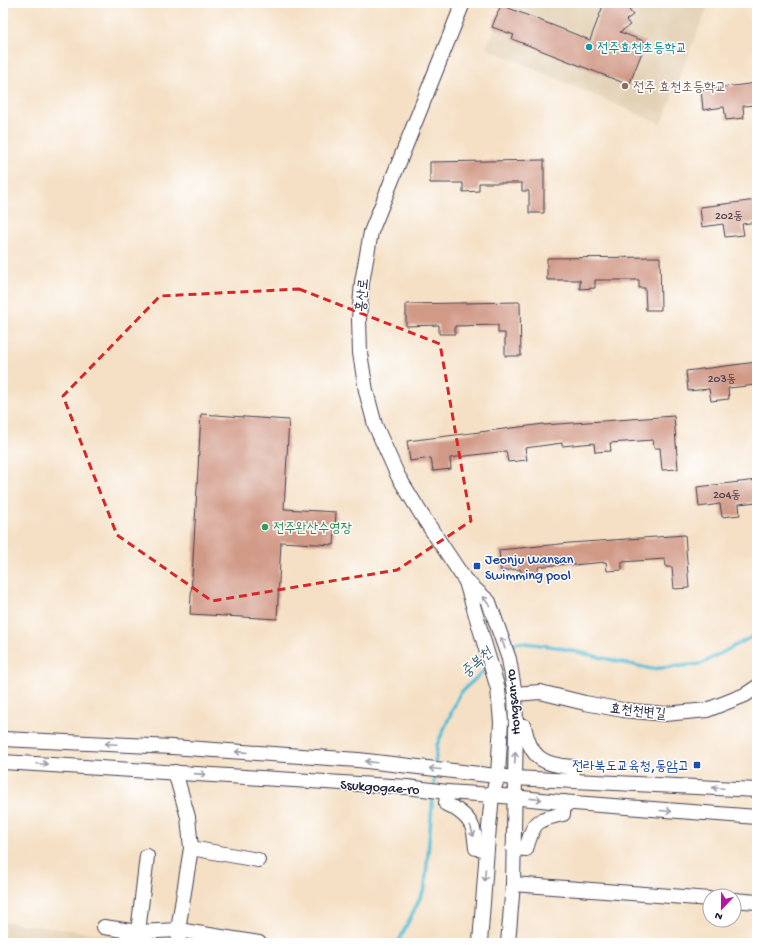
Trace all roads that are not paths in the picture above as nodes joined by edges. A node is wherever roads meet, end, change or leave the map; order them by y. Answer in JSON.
{"nodes":[{"id":1,"x":463,"y":3,"type":"edge"},
{"id":2,"x":466,"y":580,"type":"junction"},
{"id":3,"x":757,"y":687,"type":"edge"},
{"id":4,"x":513,"y":688,"type":"junction"},
{"id":5,"x":516,"y":727,"type":"junction"},
{"id":6,"x":3,"y":739,"type":"edge"},
{"id":7,"x":3,"y":762,"type":"edge"},
{"id":8,"x":175,"y":772,"type":"junction"},
{"id":9,"x":498,"y":776,"type":"junction"},
{"id":10,"x":514,"y":778,"type":"junction"},
{"id":11,"x":573,"y":780,"type":"junction"},
{"id":12,"x":757,"y":790,"type":"edge"},
{"id":13,"x":451,"y":792,"type":"junction"},
{"id":14,"x":492,"y":795,"type":"junction"},
{"id":15,"x":514,"y":797,"type":"junction"},
{"id":16,"x":564,"y":802,"type":"junction"},
{"id":17,"x":757,"y":817,"type":"edge"},
{"id":18,"x":191,"y":848,"type":"junction"},
{"id":19,"x":513,"y":848,"type":"junction"},
{"id":20,"x":487,"y":849,"type":"junction"},
{"id":21,"x":147,"y":856,"type":"dead end"},
{"id":22,"x":258,"y":860,"type":"dead end"},
{"id":23,"x":512,"y":884,"type":"junction"},
{"id":24,"x":702,"y":898,"type":"edge"},
{"id":25,"x":742,"y":901,"type":"edge"},
{"id":26,"x":757,"y":902,"type":"edge"},
{"id":27,"x":104,"y":927,"type":"dead end"},
{"id":28,"x":138,"y":932,"type":"junction"},
{"id":29,"x":179,"y":936,"type":"edge"},
{"id":30,"x":242,"y":941,"type":"edge"},
{"id":31,"x":259,"y":943,"type":"edge"},
{"id":32,"x":480,"y":943,"type":"edge"},
{"id":33,"x":508,"y":943,"type":"edge"}],
"edges":[{"from":1,"to":2,"type":"street","name":"홍산로"},
{"from":4,"to":2,"type":"street","name":"Hongsan-ro","one_way":true},
{"from":2,"to":9,"type":"street","name":"Hongsan-ro"},
{"from":3,"to":4,"type":"street","name":"효천천변길"},
{"from":4,"to":5,"type":"street","name":"Hongsan-ro"},
{"from":10,"to":5,"type":"street","name":"Hongsan-ro","one_way":true},
{"from":5,"to":11,"type":"street"},
{"from":9,"to":6,"type":"street","name":"Ssukgogae-ro","one_way":true},
{"from":7,"to":8,"type":"street","name":"Ssukgogae-ro","one_way":true},
{"from":8,"to":13,"type":"street","name":"Ssukgogae-ro","one_way":true},
{"from":8,"to":18,"type":"street"},
{"from":9,"to":10,"type":"street","name":"Ssukgogae-ro"},
{"from":9,"to":14,"type":"street","name":"Hongsan-ro"},
{"from":10,"to":11,"type":"street","name":"Ssukgogae-ro"},
{"from":10,"to":15,"type":"street","name":"Hongsan-ro"},
{"from":12,"to":11,"type":"street","name":"Ssukgogae-ro","one_way":true},
{"from":13,"to":14,"type":"street","name":"Ssukgogae-ro"},
{"from":13,"to":20,"type":"street","one_way":true},
{"from":14,"to":15,"type":"street","name":"Ssukgogae-ro"},
{"from":14,"to":20,"type":"street","name":"Hongsan-ro"},
{"from":15,"to":16,"type":"street","name":"Ssukgogae-ro","one_way":true},
{"from":15,"to":19,"type":"street","name":"Hongsan-ro"},
{"from":16,"to":17,"type":"street","name":"Ssukgogae-ro","one_way":true},
{"from":16,"to":19,"type":"street"},
{"from":18,"to":22,"type":"street"},
{"from":18,"to":29,"type":"street"},
{"from":19,"to":23,"type":"street","name":"Hongsan-ro"},
{"from":20,"to":32,"type":"street","name":"Hongsan-ro","one_way":true},
{"from":21,"to":28,"type":"street"},
{"from":23,"to":24,"type":"street"},
{"from":23,"to":33,"type":"street","name":"Hongsan-ro"},
{"from":25,"to":26,"type":"street"},
{"from":27,"to":28,"type":"street"},
{"from":28,"to":29,"type":"street"},
{"from":29,"to":30,"type":"street"},
{"from":30,"to":31,"type":"street"}]}
